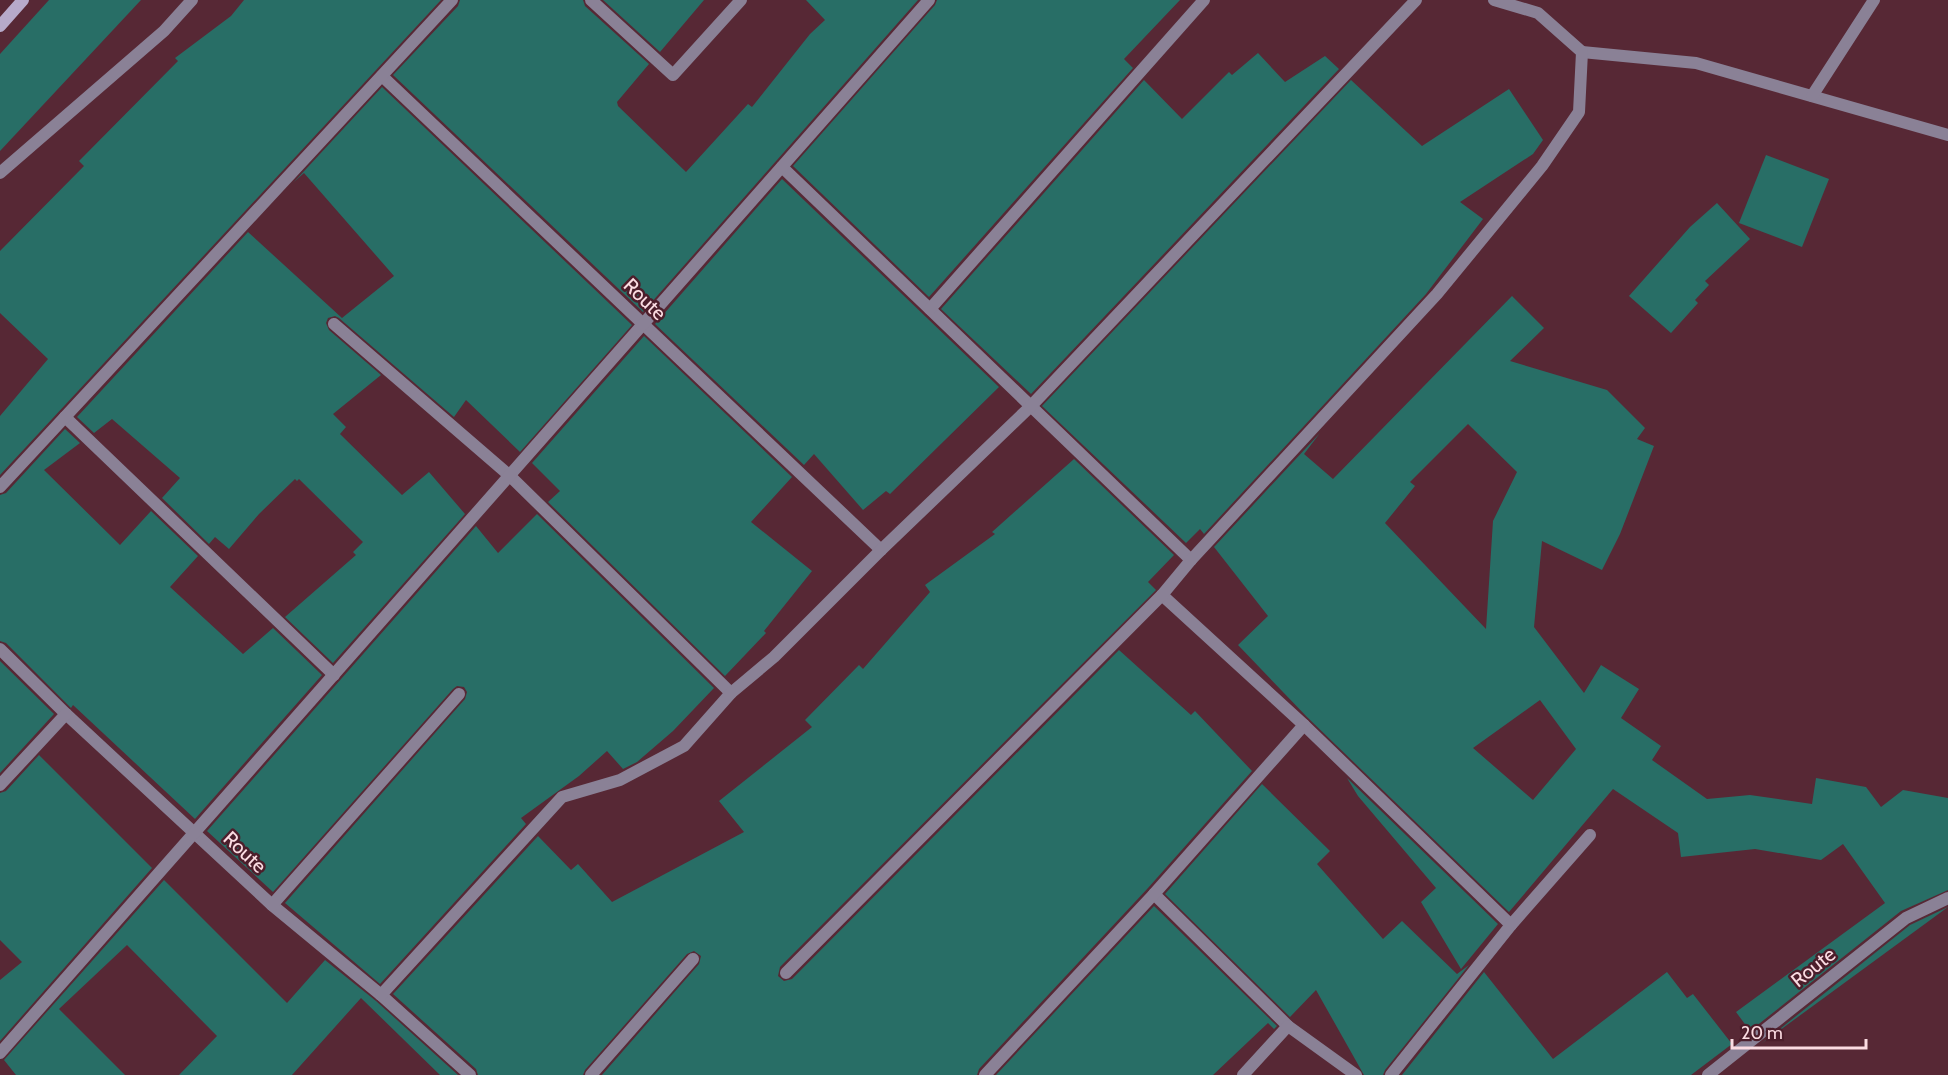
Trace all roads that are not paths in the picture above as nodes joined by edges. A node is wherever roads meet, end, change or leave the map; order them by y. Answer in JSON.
{"nodes":[{"id":1,"x":23,"y":0,"type":"edge"},
{"id":2,"x":192,"y":0,"type":"edge"},
{"id":3,"x":452,"y":0,"type":"edge"},
{"id":4,"x":591,"y":0,"type":"edge"},
{"id":5,"x":741,"y":0,"type":"edge"},
{"id":6,"x":929,"y":0,"type":"edge"},
{"id":7,"x":1204,"y":0,"type":"edge"},
{"id":8,"x":1416,"y":0,"type":"edge"},
{"id":9,"x":1494,"y":0,"type":"edge"},
{"id":10,"x":1874,"y":0,"type":"edge"},
{"id":11,"x":0,"y":26,"type":"edge"},
{"id":12,"x":1582,"y":52,"type":"junction"},
{"id":13,"x":382,"y":76,"type":"junction"},
{"id":14,"x":1812,"y":96,"type":"junction"},
{"id":15,"x":1948,"y":135,"type":"edge"},
{"id":16,"x":782,"y":167,"type":"junction"},
{"id":17,"x":0,"y":173,"type":"edge"},
{"id":18,"x":930,"y":309,"type":"junction"},
{"id":19,"x":334,"y":324,"type":"dead end"},
{"id":20,"x":644,"y":324,"type":"junction"},
{"id":21,"x":1031,"y":406,"type":"junction"},
{"id":22,"x":65,"y":417,"type":"junction"},
{"id":23,"x":510,"y":476,"type":"junction"},
{"id":24,"x":0,"y":487,"type":"edge"},
{"id":25,"x":881,"y":550,"type":"junction"},
{"id":26,"x":1191,"y":560,"type":"junction"},
{"id":27,"x":1162,"y":596,"type":"junction"},
{"id":28,"x":0,"y":650,"type":"edge"},
{"id":29,"x":334,"y":675,"type":"junction"},
{"id":30,"x":731,"y":693,"type":"junction"},
{"id":31,"x":459,"y":694,"type":"dead end"},
{"id":32,"x":66,"y":714,"type":"junction"},
{"id":33,"x":1304,"y":725,"type":"junction"},
{"id":34,"x":0,"y":785,"type":"edge"},
{"id":35,"x":195,"y":833,"type":"junction"},
{"id":36,"x":1590,"y":835,"type":"dead end"},
{"id":37,"x":1154,"y":894,"type":"junction"},
{"id":38,"x":1948,"y":898,"type":"edge"},
{"id":39,"x":272,"y":905,"type":"junction"},
{"id":40,"x":1511,"y":925,"type":"junction"},
{"id":41,"x":693,"y":959,"type":"dead end"},
{"id":42,"x":786,"y":973,"type":"dead end"},
{"id":43,"x":381,"y":995,"type":"junction"},
{"id":44,"x":1288,"y":1026,"type":"junction"},
{"id":45,"x":0,"y":1053,"type":"edge"},
{"id":46,"x":470,"y":1075,"type":"edge"},
{"id":47,"x":591,"y":1075,"type":"edge"},
{"id":48,"x":985,"y":1075,"type":"edge"},
{"id":49,"x":1243,"y":1075,"type":"edge"},
{"id":50,"x":1356,"y":1075,"type":"edge"},
{"id":51,"x":1391,"y":1075,"type":"edge"},
{"id":52,"x":1708,"y":1075,"type":"edge"}],
"edges":[{"from":1,"to":11,"type":"street"},
{"from":2,"to":17,"type":"street"},
{"from":3,"to":13,"type":"street"},
{"from":4,"to":5,"type":"street"},
{"from":6,"to":16,"type":"street"},
{"from":7,"to":18,"type":"street"},
{"from":8,"to":21,"type":"street"},
{"from":9,"to":12,"type":"street"},
{"from":10,"to":14,"type":"street"},
{"from":12,"to":14,"type":"street"},
{"from":12,"to":26,"type":"street"},
{"from":13,"to":20,"type":"street","name":"Route"},
{"from":13,"to":22,"type":"street"},
{"from":14,"to":15,"type":"street"},
{"from":16,"to":18,"type":"street"},
{"from":16,"to":20,"type":"street"},
{"from":18,"to":21,"type":"street"},
{"from":19,"to":23,"type":"street"},
{"from":20,"to":23,"type":"street"},
{"from":20,"to":25,"type":"street","name":"Route"},
{"from":21,"to":25,"type":"street"},
{"from":21,"to":26,"type":"street"},
{"from":22,"to":24,"type":"street"},
{"from":22,"to":29,"type":"street"},
{"from":23,"to":29,"type":"street"},
{"from":23,"to":30,"type":"street"},
{"from":25,"to":30,"type":"street"},
{"from":26,"to":27,"type":"street"},
{"from":27,"to":33,"type":"street"},
{"from":27,"to":42,"type":"street"},
{"from":28,"to":32,"type":"street","name":"Route"},
{"from":29,"to":35,"type":"street"},
{"from":30,"to":43,"type":"street"},
{"from":31,"to":39,"type":"street"},
{"from":32,"to":34,"type":"street"},
{"from":32,"to":35,"type":"street","name":"Route"},
{"from":33,"to":37,"type":"street"},
{"from":33,"to":40,"type":"street"},
{"from":35,"to":39,"type":"street","name":"Route"},
{"from":35,"to":45,"type":"street"},
{"from":36,"to":40,"type":"street"},
{"from":37,"to":44,"type":"street"},
{"from":37,"to":48,"type":"street"},
{"from":38,"to":52,"type":"street","name":"Route"},
{"from":39,"to":43,"type":"street","name":"Route"},
{"from":40,"to":51,"type":"street"},
{"from":41,"to":47,"type":"street"},
{"from":43,"to":46,"type":"street","name":"Route"},
{"from":44,"to":49,"type":"street"},
{"from":44,"to":50,"type":"street"}]}
